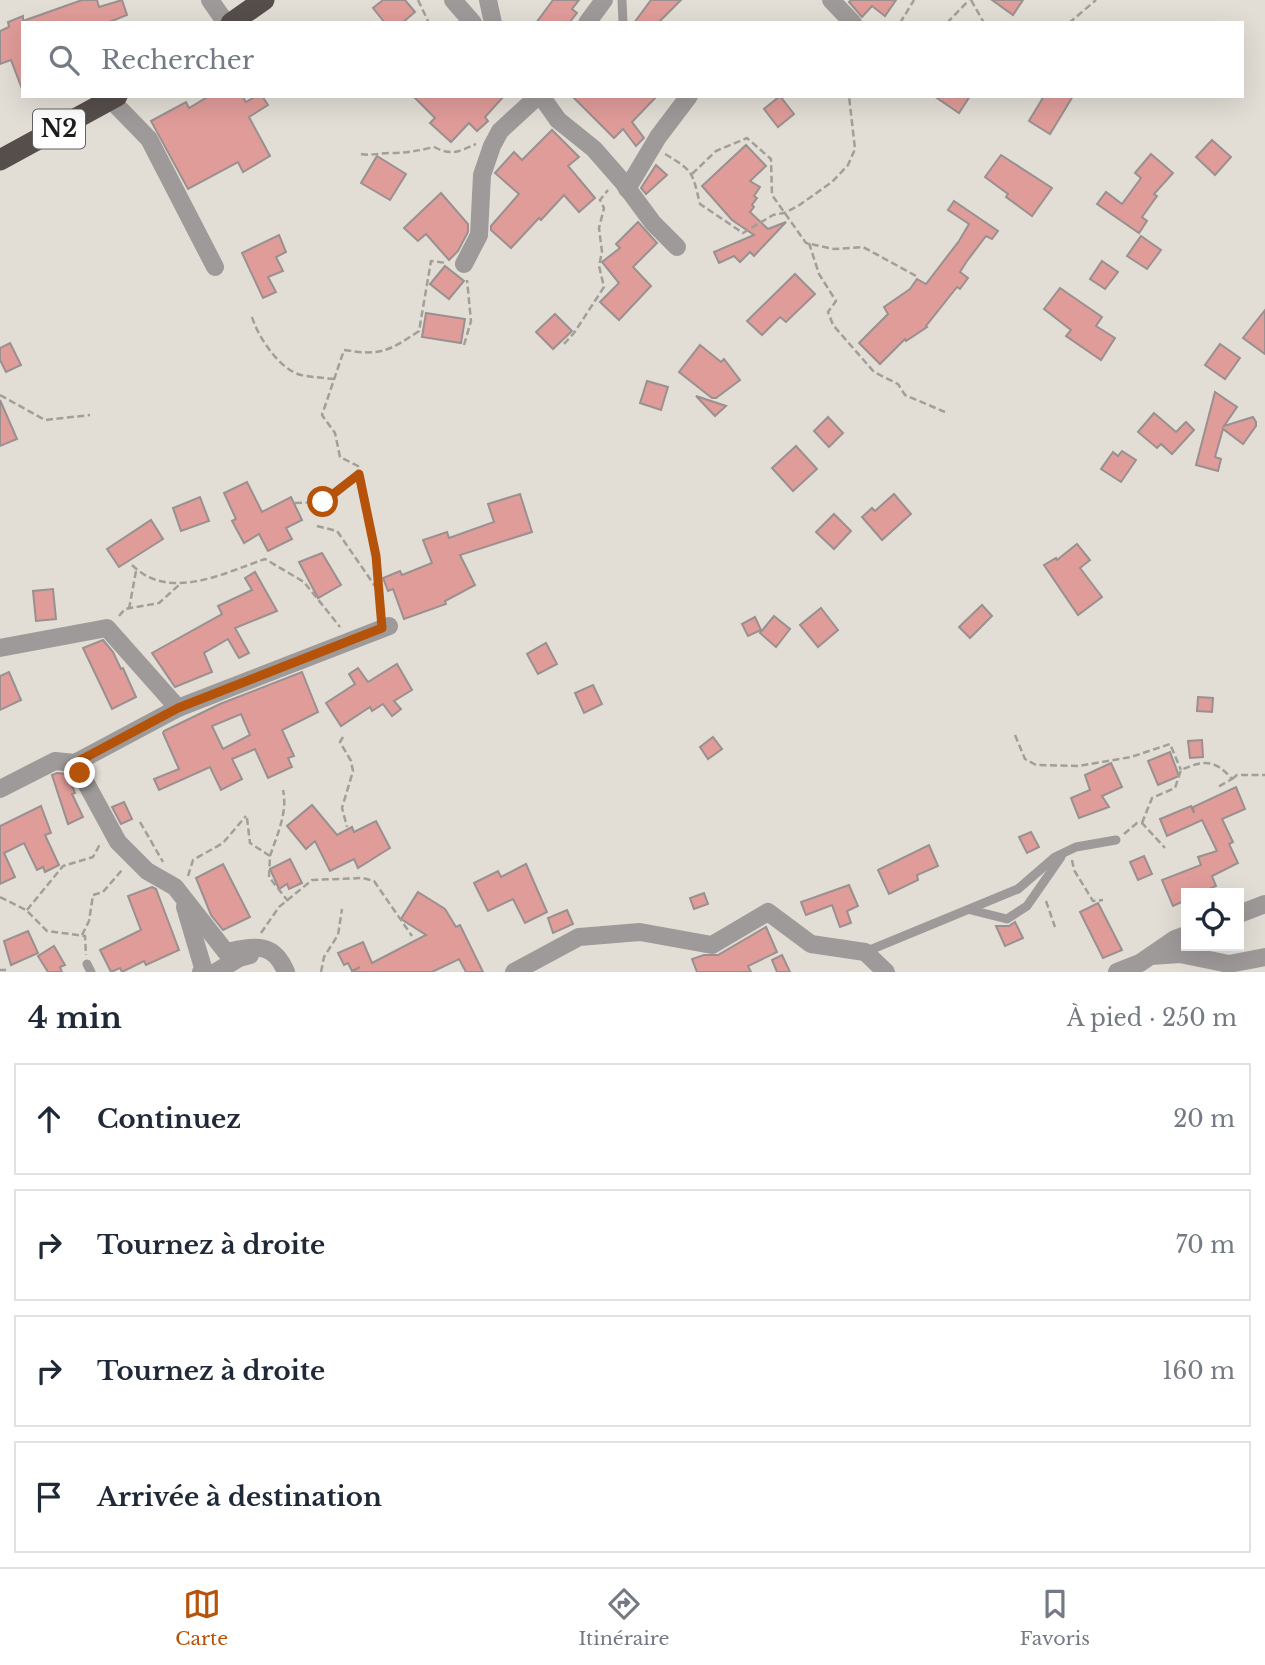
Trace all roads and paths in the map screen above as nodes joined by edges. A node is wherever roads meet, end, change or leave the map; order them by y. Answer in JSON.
{"nodes":[{"id":1,"x":210,"y":0,"type":"edge"},
{"id":2,"x":264,"y":0,"type":"edge"},
{"id":3,"x":418,"y":0,"type":"edge"},
{"id":4,"x":453,"y":0,"type":"edge"},
{"id":5,"x":488,"y":0,"type":"edge"},
{"id":6,"x":604,"y":0,"type":"edge"},
{"id":7,"x":622,"y":0,"type":"edge"},
{"id":8,"x":831,"y":0,"type":"edge"},
{"id":9,"x":914,"y":0,"type":"edge"},
{"id":10,"x":970,"y":0,"type":"edge"},
{"id":11,"x":1096,"y":0,"type":"edge"},
{"id":12,"x":226,"y":21,"type":"edge"},
{"id":13,"x":231,"y":21,"type":"edge"},
{"id":14,"x":428,"y":21,"type":"edge"},
{"id":15,"x":471,"y":21,"type":"edge"},
{"id":16,"x":493,"y":21,"type":"edge"},
{"id":17,"x":588,"y":21,"type":"edge"},
{"id":18,"x":623,"y":21,"type":"edge"},
{"id":19,"x":851,"y":21,"type":"edge"},
{"id":20,"x":901,"y":21,"type":"edge"},
{"id":21,"x":949,"y":21,"type":"edge"},
{"id":22,"x":983,"y":21,"type":"edge"},
{"id":23,"x":1071,"y":21,"type":"edge"},
{"id":24,"x":113,"y":98,"type":"edge"},
{"id":25,"x":538,"y":98,"type":"edge"},
{"id":26,"x":542,"y":98,"type":"edge"},
{"id":27,"x":687,"y":98,"type":"edge"},
{"id":28,"x":849,"y":98,"type":"edge"},
{"id":29,"x":500,"y":131,"type":"junction"},
{"id":30,"x":664,"y":154,"type":"dead end"},
{"id":31,"x":361,"y":155,"type":"dead end"},
{"id":32,"x":0,"y":160,"type":"edge"},
{"id":33,"x":692,"y":174,"type":"junction"},
{"id":34,"x":623,"y":182,"type":"junction"},
{"id":35,"x":784,"y":213,"type":"junction"},
{"id":36,"x":809,"y":243,"type":"junction"},
{"id":37,"x":677,"y":247,"type":"dead end"},
{"id":38,"x":465,"y":264,"type":"junction"},
{"id":39,"x":215,"y":267,"type":"dead end"},
{"id":40,"x":918,"y":277,"type":"dead end"},
{"id":41,"x":252,"y":317,"type":"dead end"},
{"id":42,"x":564,"y":344,"type":"dead end"},
{"id":43,"x":464,"y":345,"type":"dead end"},
{"id":44,"x":334,"y":379,"type":"junction"},
{"id":45,"x":0,"y":395,"type":"edge"},
{"id":46,"x":945,"y":412,"type":"dead end"},
{"id":47,"x":90,"y":415,"type":"dead end"},
{"id":48,"x":359,"y":474,"type":"junction"},
{"id":49,"x":295,"y":503,"type":"dead end"},
{"id":50,"x":317,"y":526,"type":"dead end"},
{"id":51,"x":132,"y":565,"type":"dead end"},
{"id":52,"x":136,"y":570,"type":"junction"},
{"id":53,"x":179,"y":585,"type":"junction"},
{"id":54,"x":379,"y":592,"type":"junction"},
{"id":55,"x":129,"y":609,"type":"junction"},
{"id":56,"x":386,"y":627,"type":"joint"},
{"id":57,"x":107,"y":628,"type":"junction"},
{"id":58,"x":351,"y":640,"type":"junction"},
{"id":59,"x":0,"y":648,"type":"edge"},
{"id":60,"x":178,"y":708,"type":"junction"},
{"id":61,"x":1015,"y":735,"type":"dead end"},
{"id":62,"x":343,"y":737,"type":"dead end"},
{"id":63,"x":75,"y":763,"type":"junction"},
{"id":64,"x":1181,"y":770,"type":"junction"},
{"id":65,"x":1265,"y":775,"type":"edge"},
{"id":66,"x":1232,"y":779,"type":"junction"},
{"id":67,"x":1218,"y":787,"type":"dead end"},
{"id":68,"x":0,"y":789,"type":"edge"},
{"id":69,"x":283,"y":790,"type":"dead end"},
{"id":70,"x":139,"y":822,"type":"dead end"},
{"id":71,"x":1142,"y":823,"type":"junction"},
{"id":72,"x":347,"y":827,"type":"dead end"},
{"id":73,"x":115,"y":837,"type":"junction"},
{"id":74,"x":1116,"y":840,"type":"joint"},
{"id":75,"x":1165,"y":848,"type":"dead end"},
{"id":76,"x":1066,"y":852,"type":"junction"},
{"id":77,"x":131,"y":856,"type":"junction"},
{"id":78,"x":270,"y":856,"type":"junction"},
{"id":79,"x":1040,"y":888,"type":"junction"},
{"id":80,"x":179,"y":892,"type":"junction"},
{"id":81,"x":0,"y":897,"type":"edge"},
{"id":82,"x":1102,"y":900,"type":"dead end"},
{"id":83,"x":288,"y":901,"type":"junction"},
{"id":84,"x":1265,"y":904,"type":"edge"},
{"id":85,"x":342,"y":909,"type":"dead end"},
{"id":86,"x":971,"y":910,"type":"junction"},
{"id":87,"x":26,"y":911,"type":"junction"},
{"id":88,"x":1244,"y":912,"type":"edge"},
{"id":89,"x":1055,"y":927,"type":"dead end"},
{"id":90,"x":81,"y":936,"type":"junction"},
{"id":91,"x":412,"y":936,"type":"dead end"},
{"id":92,"x":1181,"y":937,"type":"edge"},
{"id":93,"x":265,"y":948,"type":"junction"},
{"id":94,"x":865,"y":952,"type":"junction"},
{"id":95,"x":1151,"y":956,"type":"junction"},
{"id":96,"x":1265,"y":957,"type":"edge"},
{"id":97,"x":89,"y":968,"type":"edge"},
{"id":98,"x":0,"y":970,"type":"edge"},
{"id":99,"x":6,"y":970,"type":"dead end"},
{"id":100,"x":207,"y":972,"type":"edge"},
{"id":101,"x":286,"y":972,"type":"edge"},
{"id":102,"x":321,"y":972,"type":"edge"},
{"id":103,"x":514,"y":972,"type":"edge"},
{"id":104,"x":886,"y":972,"type":"edge"},
{"id":105,"x":1116,"y":972,"type":"edge"}],
"edges":[{"from":1,"to":12,"type":"street"},
{"from":2,"to":13,"type":"highway"},
{"from":3,"to":14,"type":"path"},
{"from":4,"to":15,"type":"street"},
{"from":5,"to":16,"type":"street"},
{"from":6,"to":17,"type":"street"},
{"from":7,"to":18,"type":"lane"},
{"from":8,"to":19,"type":"street"},
{"from":9,"to":20,"type":"path"},
{"from":10,"to":21,"type":"path"},
{"from":10,"to":22,"type":"path"},
{"from":11,"to":23,"type":"path"},
{"from":24,"to":32,"type":"highway","number":"N2"},
{"from":24,"to":39,"type":"street"},
{"from":25,"to":29,"type":"street"},
{"from":26,"to":34,"type":"street"},
{"from":27,"to":34,"type":"street"},
{"from":28,"to":35,"type":"path"},
{"from":29,"to":31,"type":"path"},
{"from":29,"to":38,"type":"street"},
{"from":30,"to":33,"type":"path"},
{"from":33,"to":35,"type":"path"},
{"from":33,"to":35,"type":"path"},
{"from":34,"to":37,"type":"street"},
{"from":34,"to":42,"type":"path"},
{"from":35,"to":36,"type":"path"},
{"from":36,"to":40,"type":"path"},
{"from":36,"to":46,"type":"path"},
{"from":38,"to":43,"type":"path"},
{"from":38,"to":44,"type":"path"},
{"from":41,"to":44,"type":"path"},
{"from":44,"to":48,"type":"path"},
{"from":45,"to":47,"type":"path"},
{"from":48,"to":49,"type":"path"},
{"from":48,"to":54,"type":"path"},
{"from":50,"to":54,"type":"path"},
{"from":51,"to":52,"type":"path"},
{"from":52,"to":53,"type":"path"},
{"from":52,"to":55,"type":"path"},
{"from":53,"to":55,"type":"path"},
{"from":53,"to":58,"type":"path"},
{"from":54,"to":56,"type":"path"},
{"from":55,"to":57,"type":"path"},
{"from":56,"to":58,"type":"street"},
{"from":57,"to":59,"type":"street"},
{"from":57,"to":60,"type":"street"},
{"from":58,"to":60,"type":"street"},
{"from":60,"to":63,"type":"street"},
{"from":61,"to":64,"type":"path"},
{"from":62,"to":72,"type":"path"},
{"from":63,"to":68,"type":"street"},
{"from":63,"to":73,"type":"street"},
{"from":64,"to":66,"type":"path"},
{"from":64,"to":71,"type":"path"},
{"from":65,"to":66,"type":"path"},
{"from":66,"to":67,"type":"path"},
{"from":69,"to":78,"type":"path"},
{"from":70,"to":80,"type":"path"},
{"from":71,"to":74,"type":"path"},
{"from":71,"to":75,"type":"path"},
{"from":73,"to":77,"type":"street"},
{"from":73,"to":87,"type":"path"},
{"from":74,"to":76,"type":"lane"},
{"from":76,"to":79,"type":"lane"},
{"from":76,"to":82,"type":"path"},
{"from":76,"to":86,"type":"lane"},
{"from":77,"to":80,"type":"street"},
{"from":77,"to":90,"type":"path"},
{"from":78,"to":80,"type":"path"},
{"from":78,"to":83,"type":"path"},
{"from":79,"to":86,"type":"lane"},
{"from":79,"to":89,"type":"path"},
{"from":80,"to":93,"type":"street"},
{"from":80,"to":100,"type":"street"},
{"from":81,"to":87,"type":"path"},
{"from":83,"to":91,"type":"path"},
{"from":83,"to":93,"type":"path"},
{"from":84,"to":88,"type":"street"},
{"from":85,"to":102,"type":"path"},
{"from":86,"to":94,"type":"lane"},
{"from":87,"to":90,"type":"path"},
{"from":90,"to":97,"type":"path"},
{"from":92,"to":95,"type":"street"},
{"from":93,"to":100,"type":"street"},
{"from":93,"to":101,"type":"street"},
{"from":94,"to":103,"type":"street"},
{"from":94,"to":104,"type":"street"},
{"from":95,"to":96,"type":"street"},
{"from":95,"to":105,"type":"street"},
{"from":98,"to":99,"type":"path"}]}
